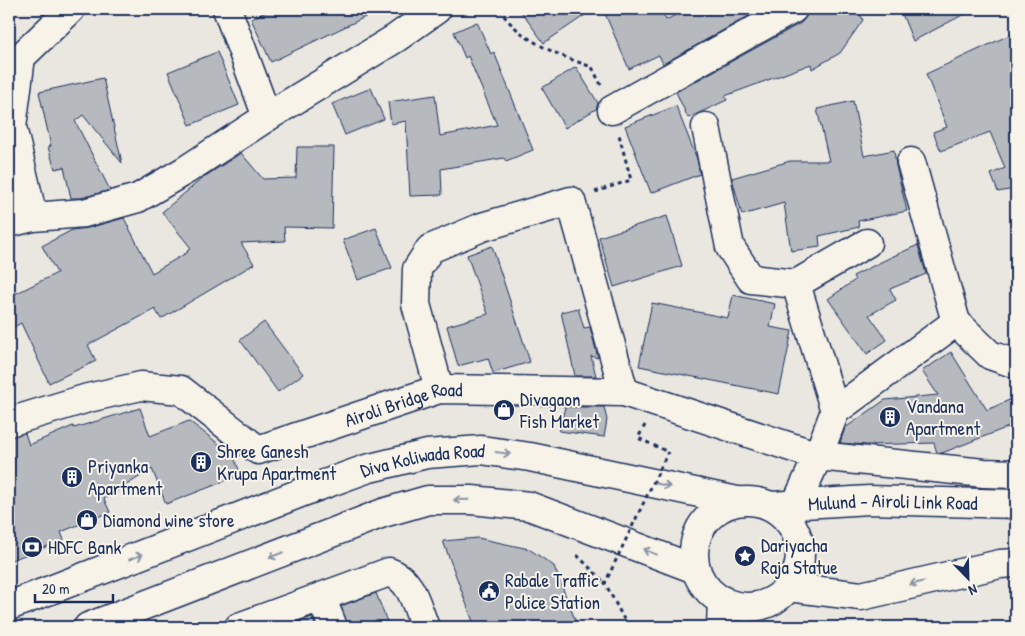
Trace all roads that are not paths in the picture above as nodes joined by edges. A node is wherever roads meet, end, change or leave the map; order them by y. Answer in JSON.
{"nodes":[{"id":1,"x":71,"y":9,"type":"edge"},
{"id":2,"x":227,"y":9,"type":"edge"},
{"id":3,"x":437,"y":9,"type":"edge"},
{"id":4,"x":793,"y":9,"type":"edge"},
{"id":5,"x":612,"y":110,"type":"dead end"},
{"id":6,"x":267,"y":117,"type":"junction"},
{"id":7,"x":706,"y":127,"type":"dead end"},
{"id":8,"x":911,"y":162,"type":"dead end"},
{"id":9,"x":21,"y":220,"type":"edge"},
{"id":10,"x":867,"y":243,"type":"dead end"},
{"id":11,"x":796,"y":284,"type":"junction"},
{"id":12,"x":956,"y":322,"type":"junction"},
{"id":13,"x":1016,"y":364,"type":"edge"},
{"id":14,"x":438,"y":390,"type":"junction"},
{"id":15,"x":624,"y":392,"type":"junction"},
{"id":16,"x":835,"y":412,"type":"junction"},
{"id":17,"x":9,"y":422,"type":"edge"},
{"id":18,"x":818,"y":456,"type":"junction"},
{"id":19,"x":1016,"y":474,"type":"edge"},
{"id":20,"x":737,"y":501,"type":"junction"},
{"id":21,"x":1016,"y":504,"type":"edge"},
{"id":22,"x":784,"y":505,"type":"junction"},
{"id":23,"x":1016,"y":563,"type":"edge"},
{"id":24,"x":695,"y":569,"type":"junction"},
{"id":25,"x":788,"y":587,"type":"junction"},
{"id":26,"x":321,"y":597,"type":"junction"},
{"id":27,"x":722,"y":600,"type":"junction"},
{"id":28,"x":9,"y":606,"type":"edge"},
{"id":29,"x":765,"y":616,"type":"edge"},
{"id":30,"x":267,"y":622,"type":"edge"},
{"id":31,"x":88,"y":627,"type":"edge"},
{"id":32,"x":239,"y":627,"type":"edge"},
{"id":33,"x":333,"y":627,"type":"edge"},
{"id":34,"x":424,"y":627,"type":"edge"},
{"id":35,"x":721,"y":627,"type":"edge"}],
"edges":[{"from":1,"to":9,"type":"street"},
{"from":2,"to":6,"type":"street"},
{"from":3,"to":6,"type":"street"},
{"from":4,"to":5,"type":"street"},
{"from":6,"to":9,"type":"street"},
{"from":7,"to":11,"type":"street"},
{"from":8,"to":12,"type":"street"},
{"from":10,"to":11,"type":"street"},
{"from":11,"to":16,"type":"street"},
{"from":12,"to":13,"type":"street"},
{"from":12,"to":16,"type":"street"},
{"from":14,"to":15,"type":"street","name":"Airoli Bridge Road"},
{"from":14,"to":15,"type":"street"},
{"from":14,"to":17,"type":"street","name":"Airoli Bridge Road"},
{"from":15,"to":18,"type":"street","name":"Airoli Bridge Road"},
{"from":16,"to":18,"type":"street"},
{"from":18,"to":19,"type":"street","name":"Airoli Bridge Road"},
{"from":18,"to":22,"type":"street"},
{"from":20,"to":22,"type":"street"},
{"from":20,"to":24,"type":"street"},
{"from":28,"to":20,"type":"street","name":"Diva Koliwada Road","one_way":true},
{"from":21,"to":22,"type":"street","name":"Mulund - Airoli Link Road"},
{"from":22,"to":25,"type":"street"},
{"from":23,"to":25,"type":"street","one_way":true},
{"from":24,"to":27,"type":"street"},
{"from":24,"to":31,"type":"street","name":"Diva Koliwada Road","one_way":true},
{"from":25,"to":29,"type":"street"},
{"from":26,"to":30,"type":"street"},
{"from":26,"to":33,"type":"street"},
{"from":26,"to":34,"type":"street"},
{"from":27,"to":29,"type":"street"},
{"from":27,"to":35,"type":"street"},
{"from":30,"to":32,"type":"street"}]}
